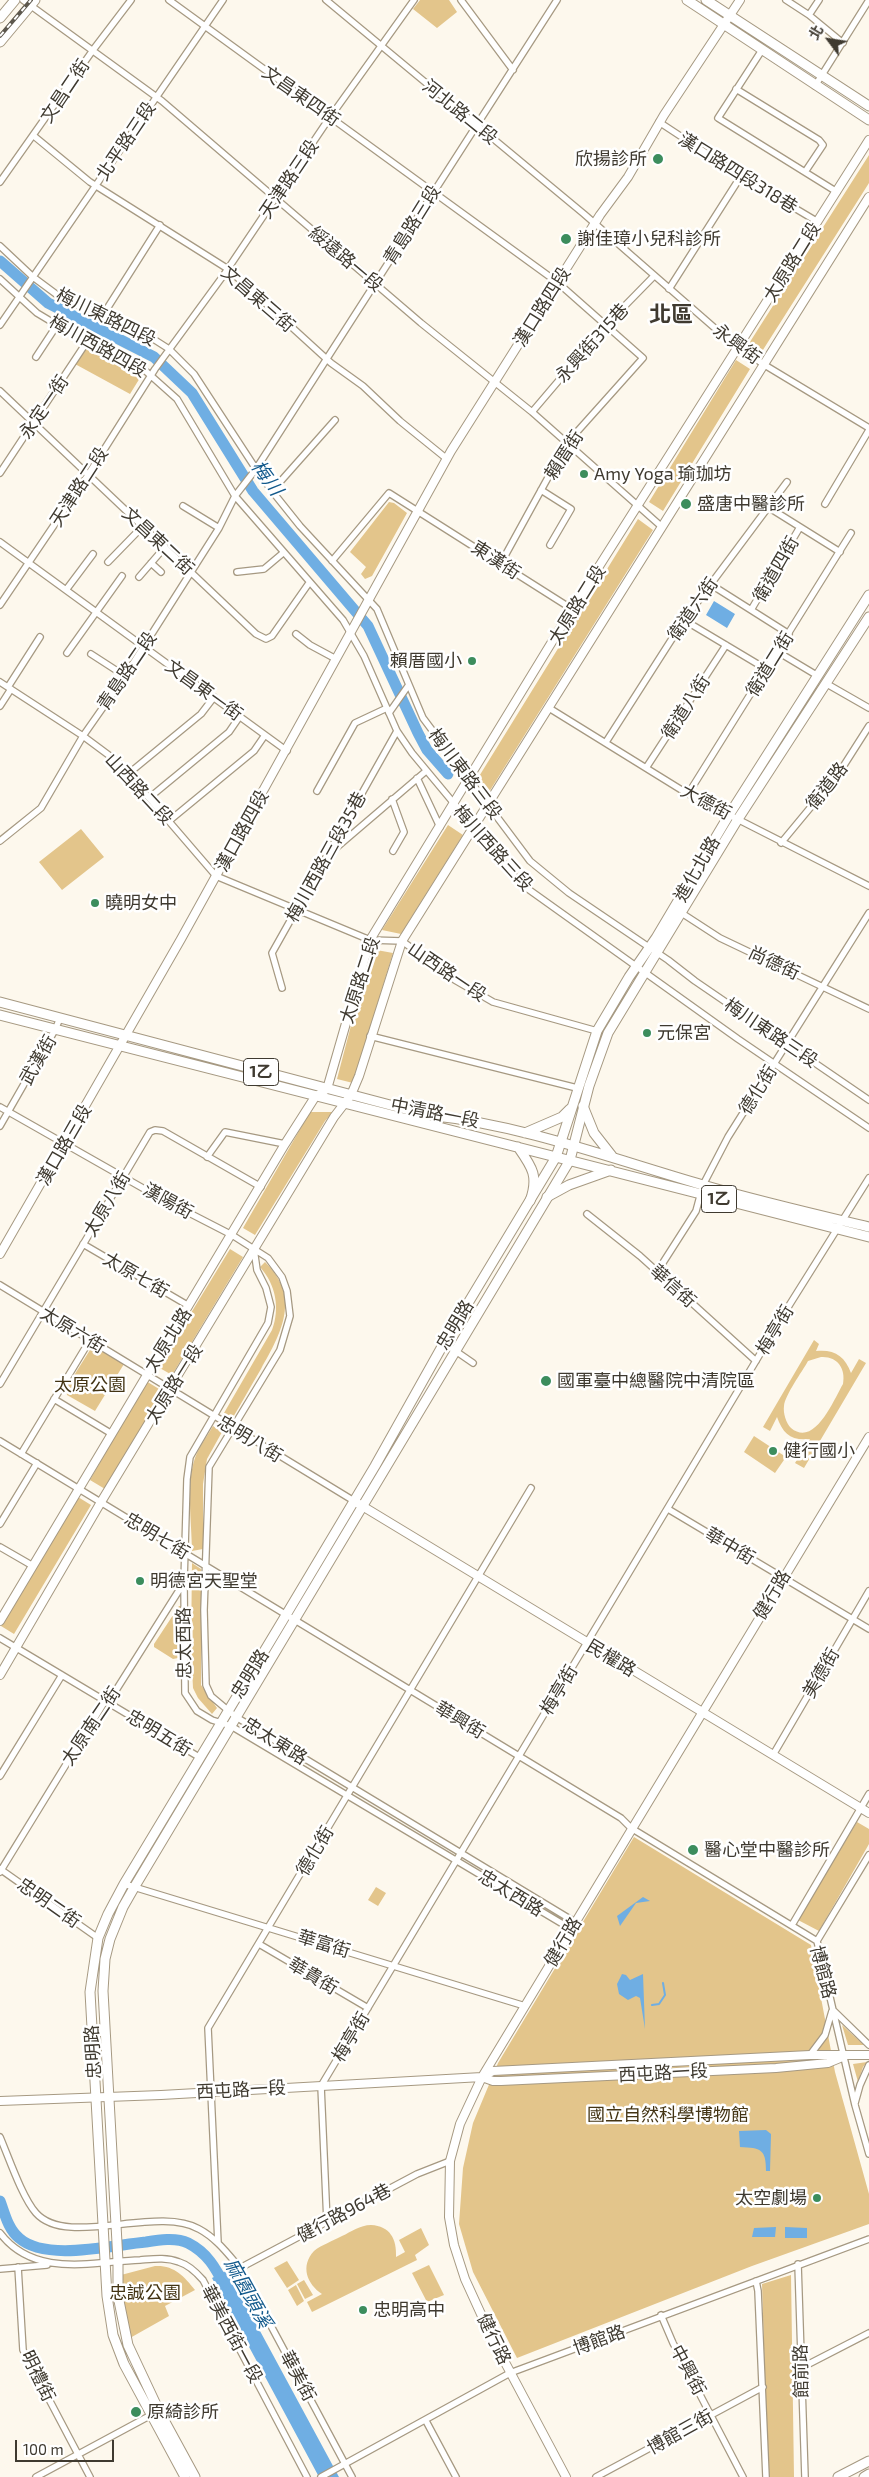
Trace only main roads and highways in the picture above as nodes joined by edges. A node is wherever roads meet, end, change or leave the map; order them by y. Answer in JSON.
{"nodes":[{"id":1,"x":15,"y":0,"type":"edge"},
{"id":2,"x":686,"y":0,"type":"edge"},
{"id":3,"x":706,"y":0,"type":"edge"},
{"id":4,"x":30,"y":2,"type":"edge"},
{"id":5,"x":0,"y":18,"type":"edge"},
{"id":6,"x":0,"y":42,"type":"edge"},
{"id":7,"x":869,"y":106,"type":"edge"},
{"id":8,"x":869,"y":120,"type":"edge"},
{"id":9,"x":869,"y":595,"type":"edge"},
{"id":10,"x":869,"y":617,"type":"edge"},
{"id":11,"x":653,"y":951,"type":"junction"},
{"id":12,"x":0,"y":1002,"type":"edge"},
{"id":13,"x":0,"y":1015,"type":"edge"},
{"id":14,"x":583,"y":1106,"type":"junction"},
{"id":15,"x":570,"y":1109,"type":"junction"},
{"id":16,"x":524,"y":1133,"type":"junction"},
{"id":17,"x":560,"y":1142,"type":"junction"},
{"id":18,"x":574,"y":1146,"type":"junction"},
{"id":19,"x":518,"y":1148,"type":"junction"},
{"id":20,"x":612,"y":1156,"type":"junction"},
{"id":21,"x":556,"y":1157,"type":"junction"},
{"id":22,"x":570,"y":1160,"type":"junction"},
{"id":23,"x":611,"y":1170,"type":"junction"},
{"id":24,"x":702,"y":1190,"type":"junction"},
{"id":25,"x":548,"y":1197,"type":"junction"},
{"id":26,"x":530,"y":1201,"type":"junction"},
{"id":27,"x":840,"y":1224,"type":"junction"},
{"id":28,"x":869,"y":1227,"type":"edge"},
{"id":29,"x":869,"y":1236,"type":"edge"},
{"id":30,"x":156,"y":2413,"type":"junction"},
{"id":31,"x":869,"y":2461,"type":"edge"},
{"id":32,"x":869,"y":2474,"type":"edge"},
{"id":33,"x":185,"y":2477,"type":"edge"},
{"id":34,"x":195,"y":2477,"type":"edge"},
{"id":35,"x":838,"y":2477,"type":"edge"},
{"id":36,"x":864,"y":2477,"type":"edge"}],
"edges":[{"from":1,"to":5,"type":"main road"},
{"from":2,"to":8,"type":"main road"},
{"from":3,"to":7,"type":"main road"},
{"from":4,"to":6,"type":"main road"},
{"from":9,"to":11,"type":"main road","name":"進化北路"},
{"from":10,"to":11,"type":"main road","name":"進化北路"},
{"from":11,"to":14,"type":"main road","name":"進化北路"},
{"from":11,"to":15,"type":"main road","name":"進化北路"},
{"from":12,"to":16,"type":"main road","name":"中清路一段","number":"1乙"},
{"from":13,"to":19,"type":"main road","name":"中清路一段","number":"1乙"},
{"from":14,"to":18,"type":"main road","name":"進化北路"},
{"from":14,"to":20,"type":"main road"},
{"from":15,"to":16,"type":"main road"},
{"from":15,"to":17,"type":"main road","name":"進化北路"},
{"from":16,"to":17,"type":"main road","name":"中清路一段","number":"1乙"},
{"from":17,"to":18,"type":"main road","name":"中清路一段","number":"1乙"},
{"from":17,"to":21,"type":"main road","name":"進化北路"},
{"from":18,"to":20,"type":"main road","name":"中清路一段","number":"1乙"},
{"from":18,"to":22,"type":"main road","name":"進化北路"},
{"from":19,"to":21,"type":"main road","name":"中清路一段","number":"1乙"},
{"from":19,"to":26,"type":"main road"},
{"from":20,"to":24,"type":"main road","name":"中清路一段","number":"1乙"},
{"from":21,"to":22,"type":"main road","name":"中清路一段","number":"1乙"},
{"from":21,"to":26,"type":"main road","name":"忠明路"},
{"from":22,"to":23,"type":"main road","name":"中清路一段","number":"1乙"},
{"from":22,"to":25,"type":"main road","name":"忠明路"},
{"from":23,"to":24,"type":"main road","name":"中清路一段","number":"1乙"},
{"from":23,"to":25,"type":"main road"},
{"from":24,"to":27,"type":"main road","name":"中清路一段","number":"1乙"},
{"from":25,"to":30,"type":"main road","name":"忠明路"},
{"from":26,"to":30,"type":"main road","name":"忠明路"},
{"from":27,"to":28,"type":"main road","name":"中清路一段","number":"1乙"},
{"from":27,"to":29,"type":"main road","name":"中清路一段","number":"1乙"},
{"from":30,"to":33,"type":"main road"},
{"from":30,"to":34,"type":"main road"},
{"from":31,"to":35,"type":"main road"},
{"from":32,"to":36,"type":"main road"}]}
